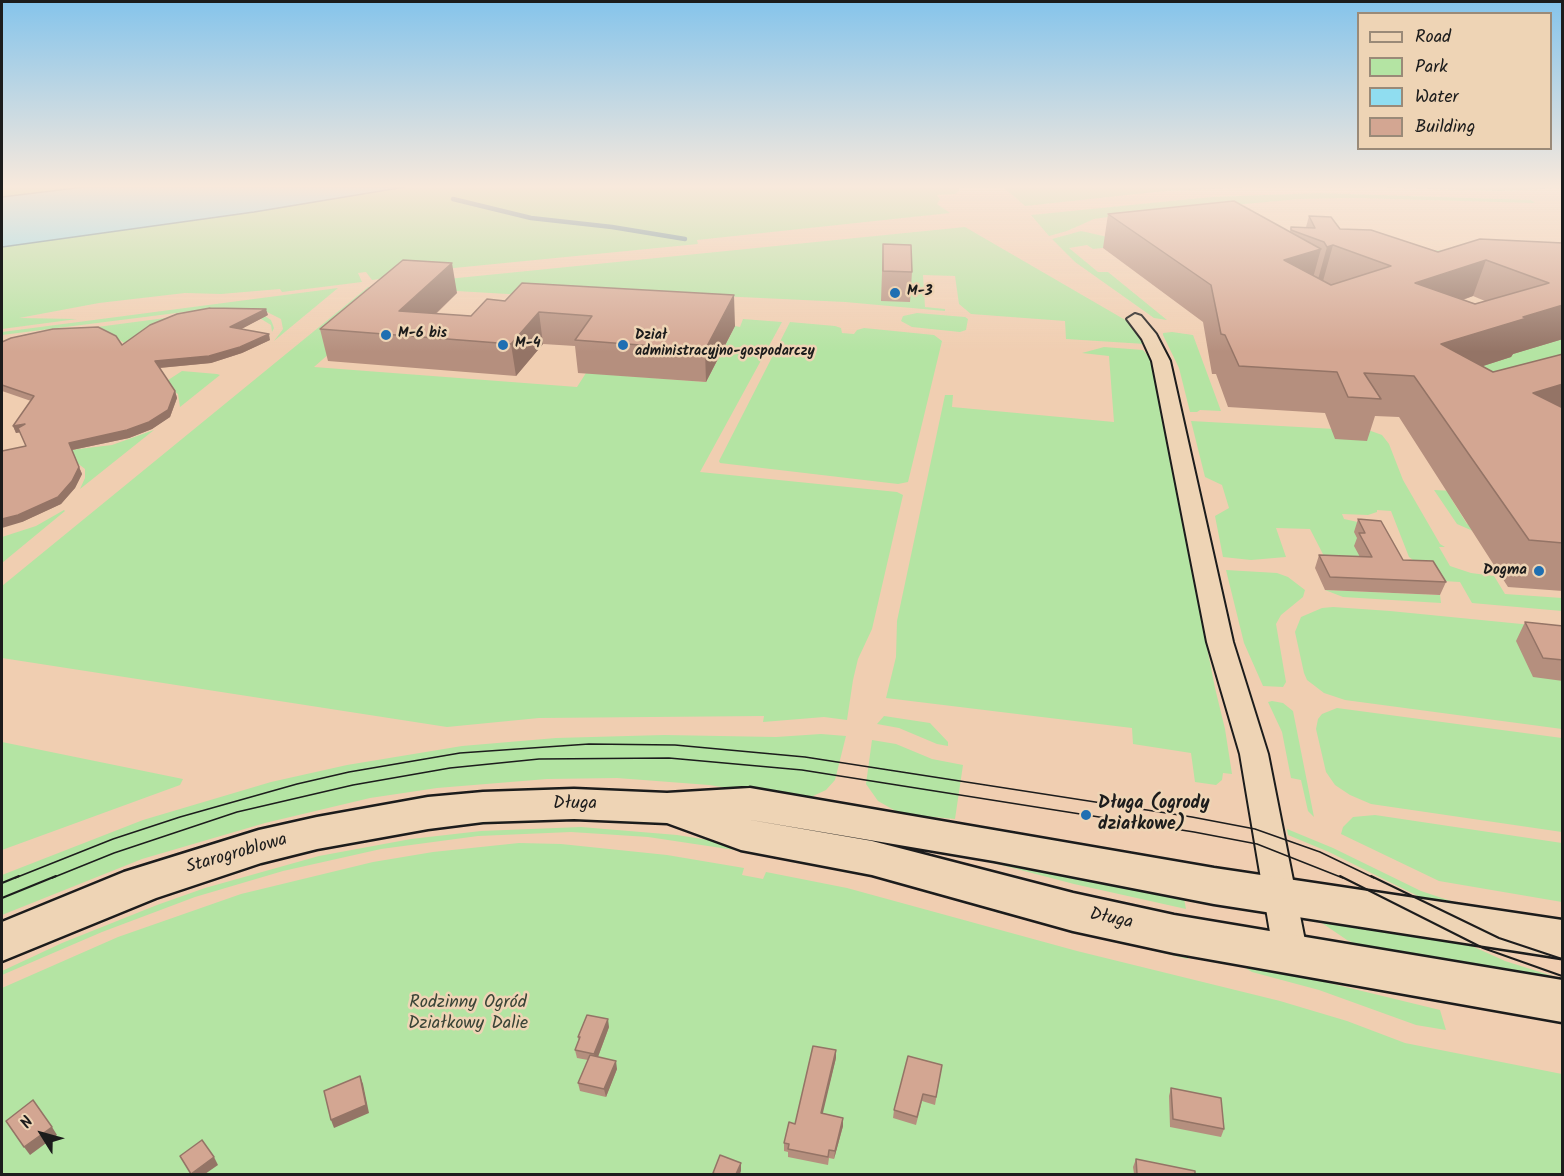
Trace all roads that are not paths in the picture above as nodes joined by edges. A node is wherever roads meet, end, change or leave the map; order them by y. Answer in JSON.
{"nodes":[{"id":1,"x":1135,"y":319,"type":"dead end"},
{"id":2,"x":483,"y":807,"type":"joint"},
{"id":3,"x":667,"y":808,"type":"junction"},
{"id":4,"x":1279,"y":895,"type":"junction"},
{"id":5,"x":1563,"y":939,"type":"edge"},
{"id":6,"x":2,"y":942,"type":"edge"},
{"id":7,"x":1291,"y":956,"type":"junction"},
{"id":8,"x":1563,"y":1001,"type":"edge"}],
"edges":[{"from":1,"to":4,"type":"street"},
{"from":2,"to":3,"type":"street","name":"Długa"},
{"from":2,"to":6,"type":"street","name":"Starogroblowa"},
{"from":3,"to":4,"type":"street","name":"Długa"},
{"from":3,"to":7,"type":"street","name":"Długa"},
{"from":4,"to":5,"type":"street","name":"Długa"},
{"from":4,"to":7,"type":"street"},
{"from":7,"to":8,"type":"street","name":"Długa"}]}
